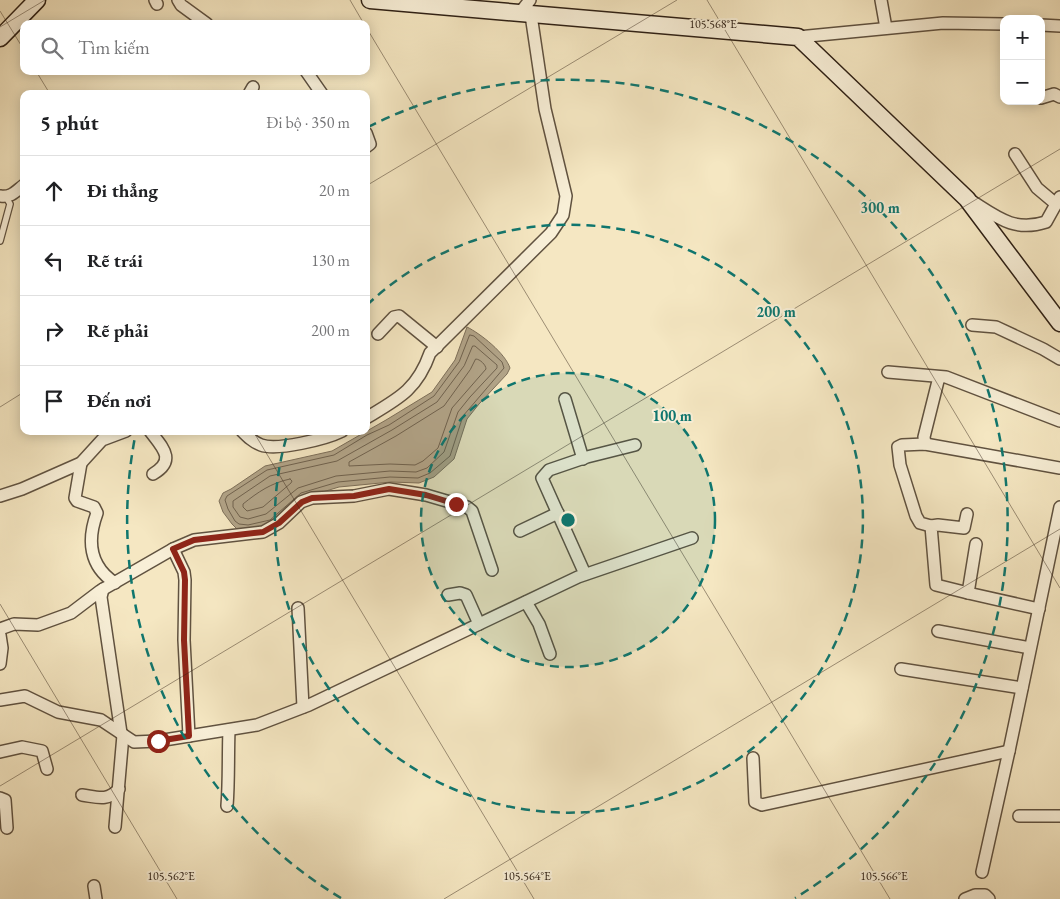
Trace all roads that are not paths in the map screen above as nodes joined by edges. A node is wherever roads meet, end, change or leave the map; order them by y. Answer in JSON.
{"nodes":[{"id":1,"x":37,"y":0,"type":"edge"},
{"id":2,"x":178,"y":0,"type":"edge"},
{"id":3,"x":370,"y":0,"type":"edge"},
{"id":4,"x":881,"y":0,"type":"edge"},
{"id":5,"x":417,"y":2,"type":"edge"},
{"id":6,"x":527,"y":10,"type":"edge"},
{"id":7,"x":202,"y":20,"type":"edge"},
{"id":8,"x":1000,"y":24,"type":"edge"},
{"id":9,"x":1045,"y":25,"type":"edge"},
{"id":10,"x":1060,"y":26,"type":"edge"},
{"id":11,"x":886,"y":28,"type":"junction"},
{"id":12,"x":2,"y":32,"type":"edge"},
{"id":13,"x":798,"y":37,"type":"junction"},
{"id":14,"x":309,"y":75,"type":"edge"},
{"id":15,"x":319,"y":90,"type":"edge"},
{"id":16,"x":1045,"y":97,"type":"edge"},
{"id":17,"x":1060,"y":97,"type":"edge"},
{"id":18,"x":1015,"y":154,"type":"dead end"},
{"id":19,"x":20,"y":188,"type":"edge"},
{"id":20,"x":3,"y":197,"type":"edge"},
{"id":21,"x":967,"y":199,"type":"junction"},
{"id":22,"x":1058,"y":204,"type":"edge"},
{"id":23,"x":0,"y":242,"type":"edge"},
{"id":24,"x":1060,"y":323,"type":"edge"},
{"id":25,"x":972,"y":325,"type":"dead end"},
{"id":26,"x":378,"y":334,"type":"dead end"},
{"id":27,"x":437,"y":347,"type":"junction"},
{"id":28,"x":1060,"y":359,"type":"edge"},
{"id":29,"x":888,"y":372,"type":"dead end"},
{"id":30,"x":939,"y":377,"type":"junction"},
{"id":31,"x":565,"y":399,"type":"dead end"},
{"id":32,"x":370,"y":416,"type":"edge"},
{"id":33,"x":1060,"y":421,"type":"edge"},
{"id":34,"x":115,"y":435,"type":"edge"},
{"id":35,"x":153,"y":435,"type":"edge"},
{"id":36,"x":246,"y":435,"type":"edge"},
{"id":37,"x":334,"y":435,"type":"edge"},
{"id":38,"x":925,"y":444,"type":"junction"},
{"id":39,"x":635,"y":445,"type":"dead end"},
{"id":40,"x":583,"y":458,"type":"junction"},
{"id":41,"x":81,"y":463,"type":"junction"},
{"id":42,"x":1060,"y":468,"type":"edge"},
{"id":43,"x":153,"y":474,"type":"dead end"},
{"id":44,"x":0,"y":496,"type":"edge"},
{"id":45,"x":1060,"y":507,"type":"edge"},
{"id":46,"x":558,"y":513,"type":"junction"},
{"id":47,"x":968,"y":514,"type":"dead end"},
{"id":48,"x":931,"y":526,"type":"junction"},
{"id":49,"x":520,"y":531,"type":"dead end"},
{"id":50,"x":692,"y":538,"type":"dead end"},
{"id":51,"x":976,"y":544,"type":"dead end"},
{"id":52,"x":173,"y":549,"type":"junction"},
{"id":53,"x":492,"y":570,"type":"dead end"},
{"id":54,"x":585,"y":574,"type":"junction"},
{"id":55,"x":115,"y":583,"type":"junction"},
{"id":56,"x":103,"y":589,"type":"junction"},
{"id":57,"x":968,"y":593,"type":"junction"},
{"id":58,"x":448,"y":595,"type":"dead end"},
{"id":59,"x":526,"y":602,"type":"junction"},
{"id":60,"x":298,"y":608,"type":"dead end"},
{"id":61,"x":1039,"y":609,"type":"junction"},
{"id":62,"x":479,"y":624,"type":"junction"},
{"id":63,"x":0,"y":629,"type":"edge"},
{"id":64,"x":938,"y":631,"type":"dead end"},
{"id":65,"x":0,"y":635,"type":"edge"},
{"id":66,"x":1030,"y":648,"type":"junction"},
{"id":67,"x":550,"y":654,"type":"dead end"},
{"id":68,"x":0,"y":664,"type":"edge"},
{"id":69,"x":901,"y":669,"type":"dead end"},
{"id":70,"x":1022,"y":688,"type":"junction"},
{"id":71,"x":0,"y":700,"type":"edge"},
{"id":72,"x":303,"y":707,"type":"junction"},
{"id":73,"x":229,"y":730,"type":"junction"},
{"id":74,"x":122,"y":734,"type":"junction"},
{"id":75,"x":189,"y":736,"type":"junction"},
{"id":76,"x":1009,"y":751,"type":"junction"},
{"id":77,"x":0,"y":752,"type":"edge"},
{"id":78,"x":753,"y":758,"type":"dead end"},
{"id":79,"x":47,"y":769,"type":"dead end"},
{"id":80,"x":119,"y":790,"type":"junction"},
{"id":81,"x":82,"y":795,"type":"dead end"},
{"id":82,"x":0,"y":798,"type":"edge"},
{"id":83,"x":227,"y":806,"type":"dead end"},
{"id":84,"x":1019,"y":816,"type":"dead end"},
{"id":85,"x":1060,"y":816,"type":"edge"},
{"id":86,"x":8,"y":828,"type":"dead end"},
{"id":87,"x":115,"y":828,"type":"dead end"},
{"id":88,"x":982,"y":872,"type":"dead end"},
{"id":89,"x":94,"y":886,"type":"dead end"},
{"id":90,"x":96,"y":899,"type":"edge"},
{"id":91,"x":965,"y":899,"type":"edge"},
{"id":92,"x":989,"y":899,"type":"edge"}],
"edges":[{"from":1,"to":12,"type":"main road"},
{"from":2,"to":7,"type":"street"},
{"from":3,"to":5,"type":"main road"},
{"from":4,"to":11,"type":"street"},
{"from":5,"to":6,"type":"main road"},
{"from":6,"to":13,"type":"main road"},
{"from":6,"to":27,"type":"street"},
{"from":8,"to":11,"type":"street"},
{"from":9,"to":10,"type":"street"},
{"from":11,"to":13,"type":"street"},
{"from":13,"to":21,"type":"main road"},
{"from":14,"to":15,"type":"street"},
{"from":16,"to":17,"type":"street"},
{"from":18,"to":22,"type":"street"},
{"from":19,"to":20,"type":"street"},
{"from":20,"to":23,"type":"lane"},
{"from":21,"to":22,"type":"street"},
{"from":21,"to":24,"type":"main road"},
{"from":25,"to":28,"type":"street"},
{"from":26,"to":27,"type":"street"},
{"from":27,"to":32,"type":"street"},
{"from":29,"to":30,"type":"street"},
{"from":30,"to":33,"type":"street"},
{"from":30,"to":38,"type":"street"},
{"from":31,"to":40,"type":"street"},
{"from":34,"to":41,"type":"street"},
{"from":35,"to":43,"type":"street"},
{"from":36,"to":37,"type":"street"},
{"from":38,"to":42,"type":"street"},
{"from":38,"to":48,"type":"street"},
{"from":39,"to":40,"type":"street"},
{"from":40,"to":46,"type":"street"},
{"from":41,"to":44,"type":"street"},
{"from":41,"to":55,"type":"street"},
{"from":45,"to":61,"type":"street"},
{"from":46,"to":49,"type":"street"},
{"from":46,"to":54,"type":"street"},
{"from":47,"to":48,"type":"street"},
{"from":48,"to":57,"type":"street"},
{"from":50,"to":54,"type":"street"},
{"from":51,"to":57,"type":"street"},
{"from":52,"to":53,"type":"street"},
{"from":52,"to":55,"type":"street"},
{"from":52,"to":75,"type":"street"},
{"from":54,"to":59,"type":"street"},
{"from":55,"to":56,"type":"street"},
{"from":56,"to":63,"type":"street"},
{"from":56,"to":74,"type":"street"},
{"from":57,"to":61,"type":"street"},
{"from":58,"to":62,"type":"street"},
{"from":59,"to":62,"type":"street"},
{"from":59,"to":67,"type":"street"},
{"from":60,"to":72,"type":"street"},
{"from":61,"to":66,"type":"street"},
{"from":62,"to":72,"type":"street"},
{"from":64,"to":66,"type":"street"},
{"from":65,"to":68,"type":"street"},
{"from":66,"to":70,"type":"street"},
{"from":69,"to":70,"type":"street"},
{"from":70,"to":76,"type":"street"},
{"from":71,"to":74,"type":"street"},
{"from":72,"to":73,"type":"street"},
{"from":73,"to":75,"type":"street"},
{"from":73,"to":83,"type":"street"},
{"from":74,"to":75,"type":"street"},
{"from":74,"to":80,"type":"street"},
{"from":76,"to":78,"type":"street"},
{"from":76,"to":88,"type":"street"},
{"from":77,"to":79,"type":"street"},
{"from":80,"to":81,"type":"street"},
{"from":80,"to":87,"type":"street"},
{"from":82,"to":86,"type":"street"},
{"from":84,"to":85,"type":"street"},
{"from":89,"to":90,"type":"street"},
{"from":91,"to":92,"type":"street"}]}
